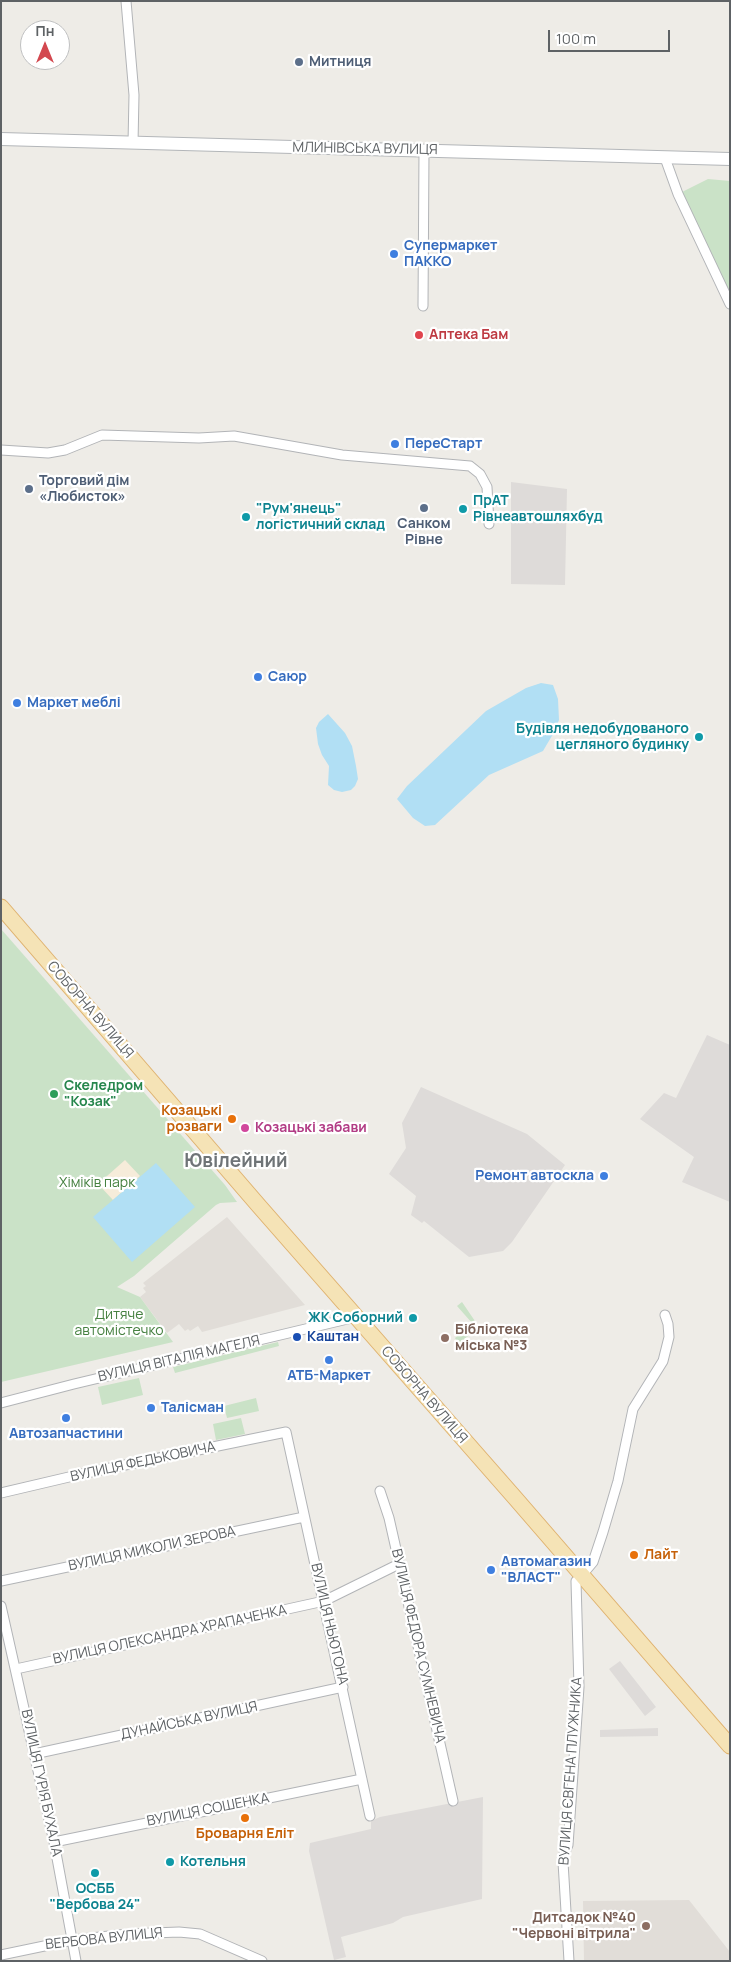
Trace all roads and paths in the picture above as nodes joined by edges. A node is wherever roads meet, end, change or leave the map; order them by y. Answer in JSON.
{"nodes":[{"id":1,"x":126,"y":1,"type":"edge"},
{"id":2,"x":1,"y":138,"type":"edge"},
{"id":3,"x":133,"y":143,"type":"junction"},
{"id":4,"x":424,"y":151,"type":"junction"},
{"id":5,"x":665,"y":158,"type":"junction"},
{"id":6,"x":730,"y":159,"type":"edge"},
{"id":7,"x":730,"y":304,"type":"edge"},
{"id":8,"x":423,"y":306,"type":"dead end"},
{"id":9,"x":1,"y":450,"type":"edge"},
{"id":10,"x":489,"y":524,"type":"dead end"},
{"id":11,"x":1,"y":907,"type":"edge"},
{"id":12,"x":665,"y":1315,"type":"dead end"},
{"id":13,"x":356,"y":1317,"type":"junction"},
{"id":14,"x":1,"y":1402,"type":"edge"},
{"id":15,"x":286,"y":1432,"type":"joint"},
{"id":16,"x":380,"y":1491,"type":"dead end"},
{"id":17,"x":1,"y":1493,"type":"edge"},
{"id":18,"x":304,"y":1517,"type":"junction"},
{"id":19,"x":399,"y":1564,"type":"junction"},
{"id":20,"x":579,"y":1578,"type":"junction"},
{"id":21,"x":1,"y":1581,"type":"edge"},
{"id":22,"x":324,"y":1601,"type":"junction"},
{"id":23,"x":1,"y":1606,"type":"edge"},
{"id":24,"x":16,"y":1669,"type":"junction"},
{"id":25,"x":343,"y":1687,"type":"junction"},
{"id":26,"x":730,"y":1746,"type":"edge"},
{"id":27,"x":34,"y":1754,"type":"junction"},
{"id":28,"x":362,"y":1779,"type":"junction"},
{"id":29,"x":453,"y":1800,"type":"dead end"},
{"id":30,"x":370,"y":1816,"type":"dead end"},
{"id":31,"x":54,"y":1842,"type":"junction"},
{"id":32,"x":73,"y":1940,"type":"junction"},
{"id":33,"x":1,"y":1955,"type":"edge"},
{"id":34,"x":76,"y":1961,"type":"edge"},
{"id":35,"x":262,"y":1961,"type":"edge"},
{"id":36,"x":569,"y":1961,"type":"edge"}],
"edges":[{"from":1,"to":3,"type":"street"},
{"from":2,"to":3,"type":"main road","name":"МЛИНІВСЬКА ВУЛИЦЯ"},
{"from":3,"to":4,"type":"main road","name":"МЛИНІВСЬКА ВУЛИЦЯ"},
{"from":4,"to":5,"type":"main road","name":"МЛИНІВСЬКА ВУЛИЦЯ"},
{"from":4,"to":8,"type":"street"},
{"from":5,"to":6,"type":"main road","name":"МЛИНІВСЬКА ВУЛИЦЯ"},
{"from":5,"to":7,"type":"street"},
{"from":9,"to":10,"type":"street"},
{"from":11,"to":13,"type":"main road","name":"СОБОРНА ВУЛИЦЯ"},
{"from":12,"to":20,"type":"street"},
{"from":13,"to":14,"type":"street","name":"ВУЛИЦЯ ВІТАЛІЯ МАГЕЛЯ"},
{"from":13,"to":20,"type":"main road","name":"СОБОРНА ВУЛИЦЯ"},
{"from":15,"to":17,"type":"street","name":"ВУЛИЦЯ ФЕДЬКОВИЧА"},
{"from":15,"to":18,"type":"street","name":"ВУЛИЦЯ НЬЮТОНА"},
{"from":16,"to":19,"type":"street","name":"ВУЛИЦЯ ФЕДОРА СУМНЕВИЧА"},
{"from":18,"to":21,"type":"street","name":"ВУЛИЦЯ МИКОЛИ ЗЕРОВА"},
{"from":18,"to":22,"type":"street","name":"ВУЛИЦЯ НЬЮТОНА"},
{"from":19,"to":22,"type":"street","name":"ВУЛИЦЯ ОЛЕКСАНДРА ХРАПАЧЕНКА"},
{"from":19,"to":29,"type":"street","name":"ВУЛИЦЯ ФЕДОРА СУМНЕВИЧА"},
{"from":20,"to":26,"type":"main road","name":"СОБОРНА ВУЛИЦЯ"},
{"from":20,"to":36,"type":"street","name":"ВУЛИЦЯ ЄВГЕНА ПЛУЖНИКА"},
{"from":22,"to":24,"type":"street","name":"ВУЛИЦЯ ОЛЕКСАНДРА ХРАПАЧЕНКА"},
{"from":22,"to":25,"type":"street","name":"ВУЛИЦЯ НЬЮТОНА"},
{"from":23,"to":24,"type":"street","name":"ВУЛИЦЯ ГУРІЯ БУХАЛА"},
{"from":24,"to":27,"type":"street","name":"ВУЛИЦЯ ГУРІЯ БУХАЛА"},
{"from":25,"to":27,"type":"street","name":"ДУНАЙСЬКА ВУЛИЦЯ"},
{"from":25,"to":28,"type":"street","name":"ВУЛИЦЯ НЬЮТОНА"},
{"from":27,"to":31,"type":"street","name":"ВУЛИЦЯ ГУРІЯ БУХАЛА"},
{"from":28,"to":30,"type":"street","name":"ВУЛИЦЯ НЬЮТОНА"},
{"from":28,"to":31,"type":"street","name":"ВУЛИЦЯ СОШЕНКА"},
{"from":31,"to":32,"type":"street","name":"ВУЛИЦЯ ГУРІЯ БУХАЛА"},
{"from":32,"to":33,"type":"street","name":"ВЕРБОВА ВУЛИЦЯ"},
{"from":32,"to":34,"type":"street","name":"ВУЛИЦЯ ГУРІЯ БУХАЛА"},
{"from":32,"to":35,"type":"street","name":"ВЕРБОВА ВУЛИЦЯ"}]}
